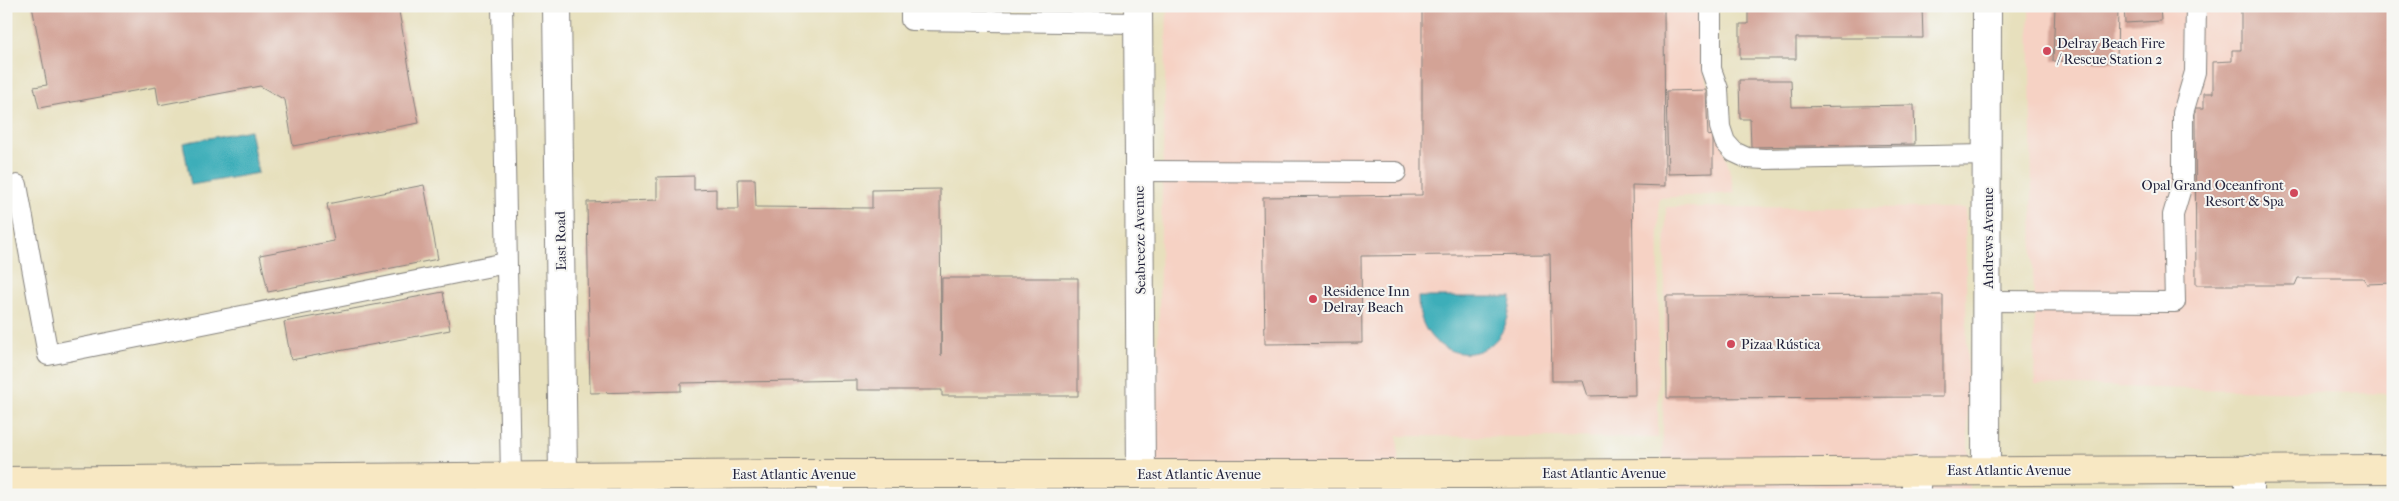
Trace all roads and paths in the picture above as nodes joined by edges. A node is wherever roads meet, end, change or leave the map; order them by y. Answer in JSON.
{"nodes":[{"id":1,"x":502,"y":6,"type":"edge"},
{"id":2,"x":557,"y":6,"type":"edge"},
{"id":3,"x":911,"y":6,"type":"edge"},
{"id":4,"x":1711,"y":6,"type":"edge"},
{"id":5,"x":1987,"y":6,"type":"edge"},
{"id":6,"x":2196,"y":6,"type":"edge"},
{"id":7,"x":1025,"y":14,"type":"edge"},
{"id":8,"x":1138,"y":15,"type":"edge"},
{"id":9,"x":1988,"y":155,"type":"junction"},
{"id":10,"x":1139,"y":172,"type":"junction"},
{"id":11,"x":1396,"y":172,"type":"dead end"},
{"id":12,"x":17,"y":185,"type":"dead end"},
{"id":13,"x":506,"y":263,"type":"junction"},
{"id":14,"x":1988,"y":301,"type":"junction"},
{"id":15,"x":2393,"y":469,"type":"edge"},
{"id":16,"x":1986,"y":471,"type":"junction"},
{"id":17,"x":1141,"y":474,"type":"junction"},
{"id":18,"x":563,"y":476,"type":"junction"},
{"id":19,"x":511,"y":477,"type":"junction"},
{"id":20,"x":6,"y":481,"type":"edge"},
{"id":21,"x":2249,"y":482,"type":"edge"},
{"id":22,"x":1916,"y":483,"type":"edge"},
{"id":23,"x":830,"y":484,"type":"edge"},
{"id":24,"x":1424,"y":484,"type":"edge"},
{"id":25,"x":1589,"y":484,"type":"edge"}],
"edges":[{"from":1,"to":13,"type":"lane"},
{"from":2,"to":18,"type":"street","name":"East Road"},
{"from":3,"to":7,"type":"lane"},
{"from":4,"to":9,"type":"lane"},
{"from":5,"to":9,"type":"street","name":"Andrews Avenue"},
{"from":6,"to":14,"type":"lane"},
{"from":7,"to":8,"type":"lane"},
{"from":8,"to":10,"type":"street","name":"Seabreeze Avenue"},
{"from":9,"to":14,"type":"street","name":"Andrews Avenue"},
{"from":10,"to":11,"type":"lane"},
{"from":10,"to":17,"type":"street","name":"Seabreeze Avenue"},
{"from":12,"to":13,"type":"lane"},
{"from":13,"to":19,"type":"lane"},
{"from":14,"to":16,"type":"street","name":"Andrews Avenue"},
{"from":15,"to":21,"type":"main road","name":"East Atlantic Avenue"},
{"from":16,"to":21,"type":"main road","name":"East Atlantic Avenue"},
{"from":16,"to":22,"type":"main road","name":"East Atlantic Avenue"},
{"from":17,"to":23,"type":"main road","name":"East Atlantic Avenue"},
{"from":17,"to":24,"type":"main road","name":"East Atlantic Avenue"},
{"from":18,"to":19,"type":"main road","name":"East Atlantic Avenue"},
{"from":18,"to":23,"type":"main road","name":"East Atlantic Avenue"},
{"from":19,"to":20,"type":"main road","name":"East Atlantic Avenue"},
{"from":22,"to":25,"type":"main road","name":"East Atlantic Avenue"},
{"from":24,"to":25,"type":"main road","name":"East Atlantic Avenue"}]}
